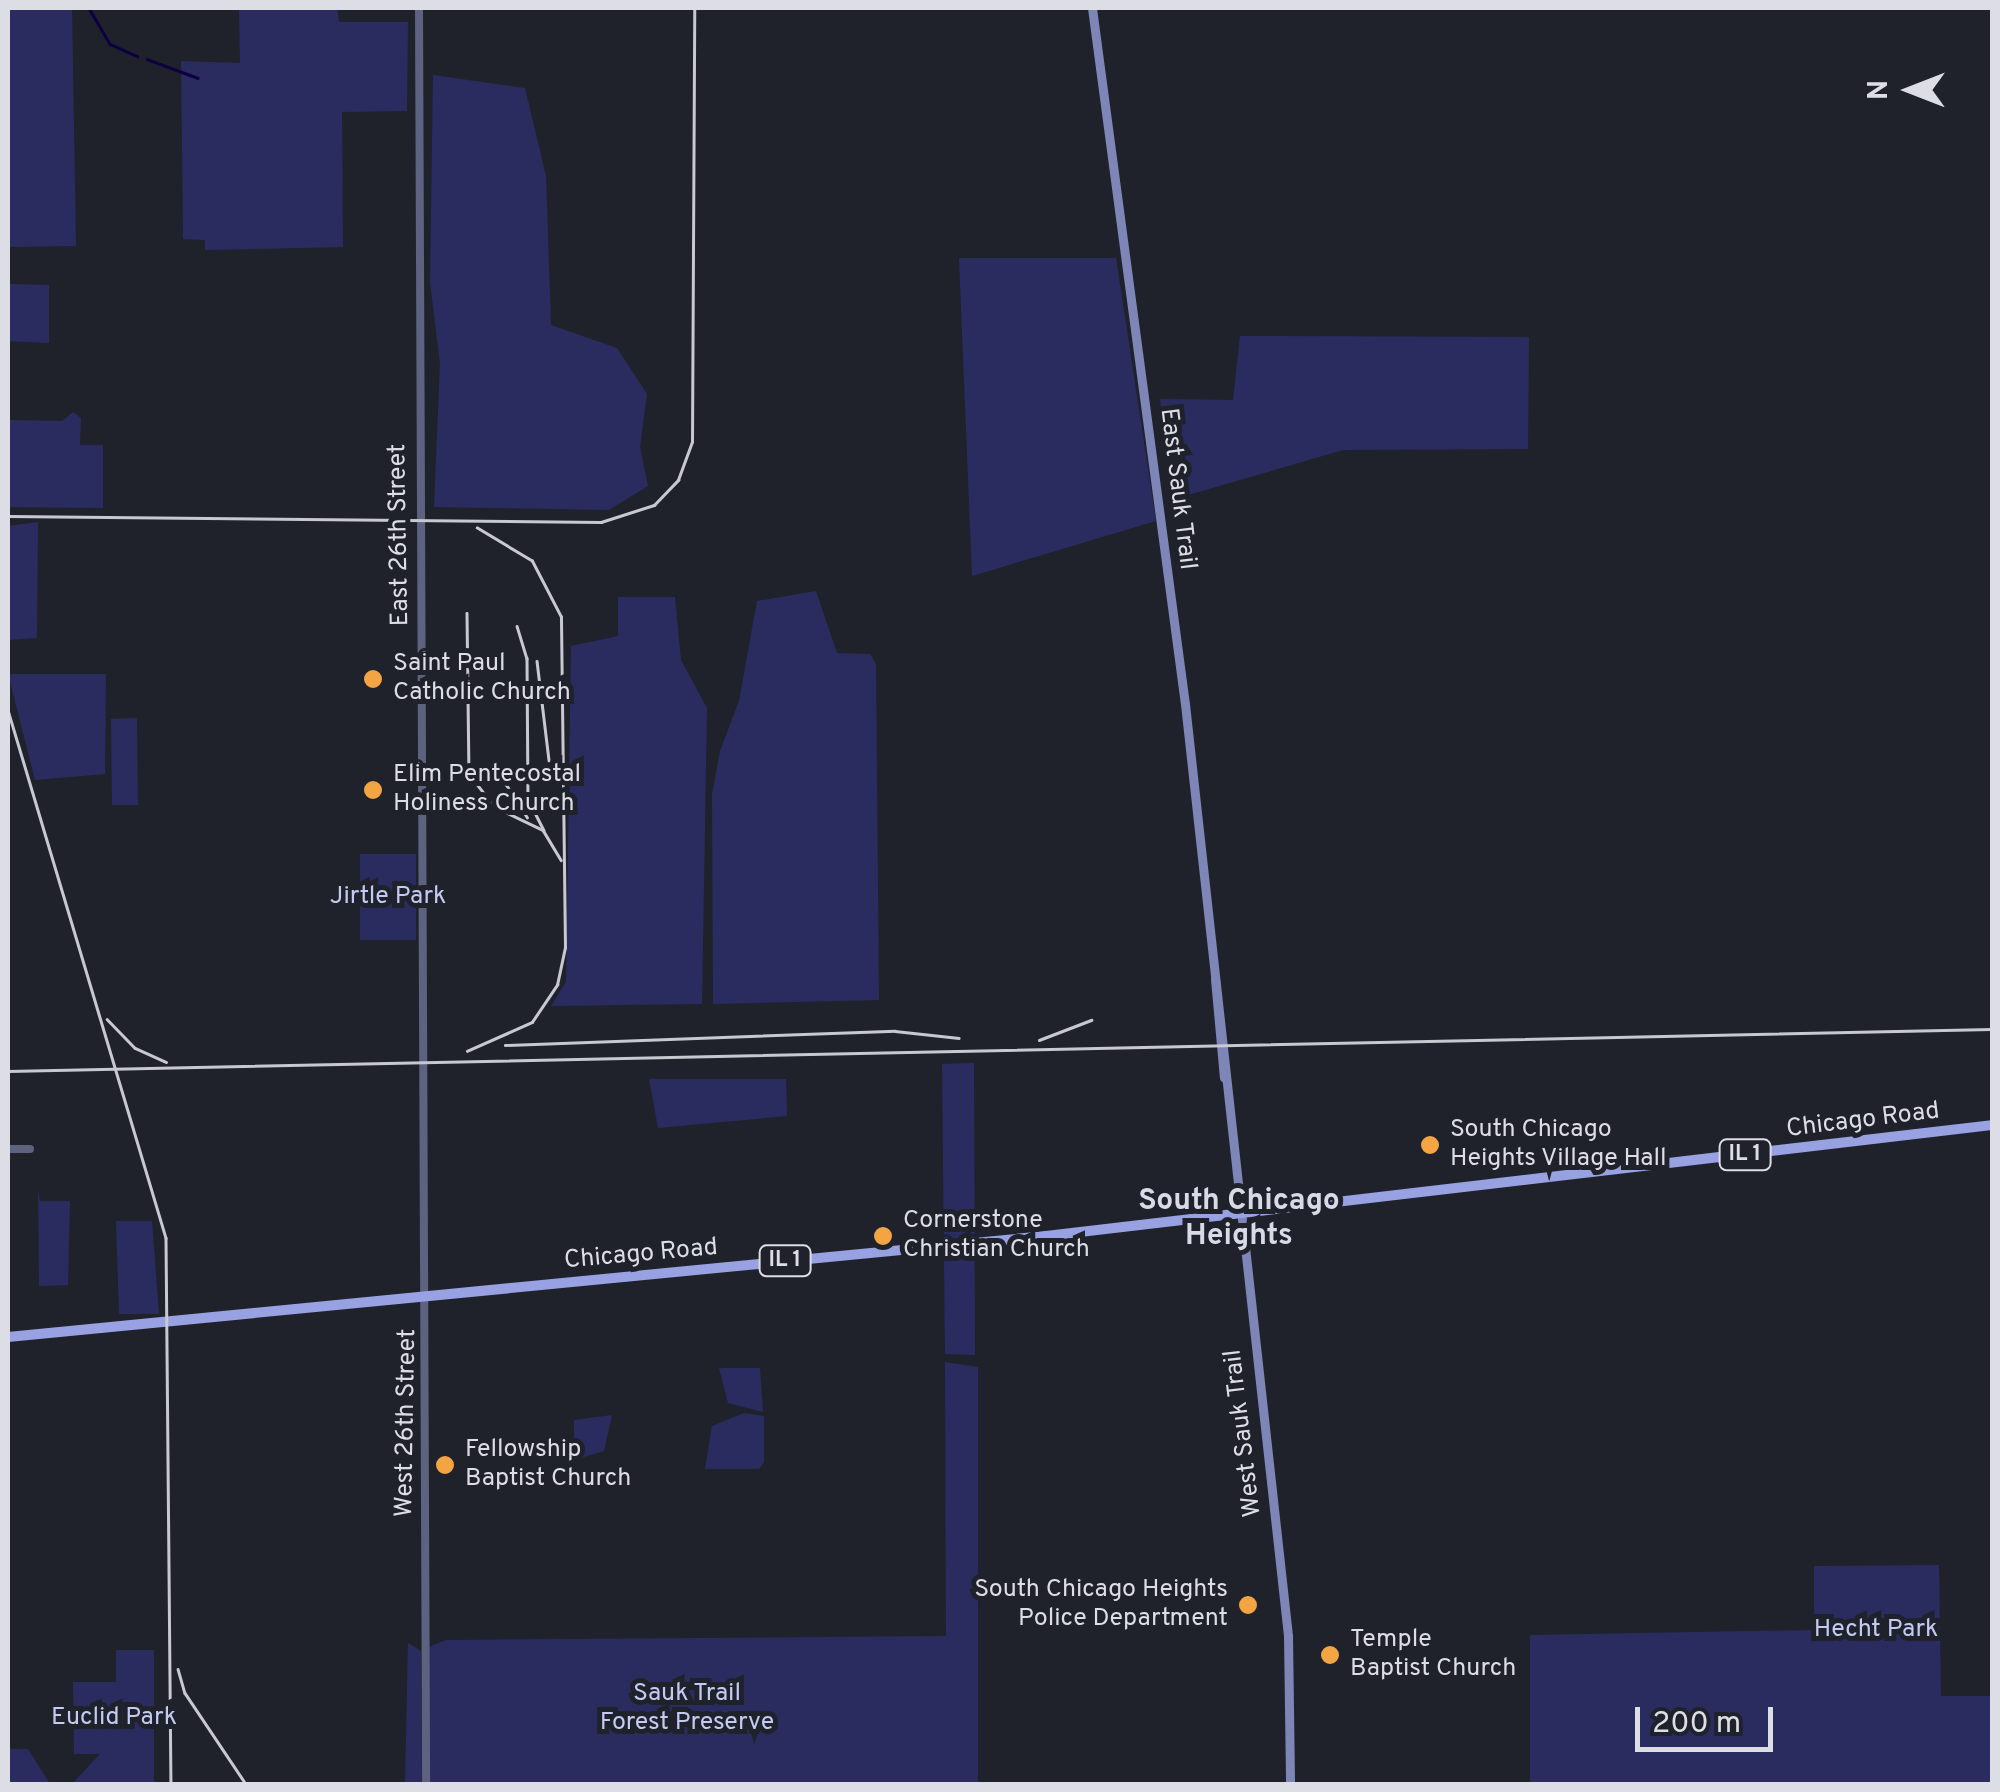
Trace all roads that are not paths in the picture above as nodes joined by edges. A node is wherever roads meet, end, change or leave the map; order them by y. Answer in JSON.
{"nodes":[{"id":1,"x":419,"y":8,"type":"edge"},
{"id":2,"x":1092,"y":8,"type":"edge"},
{"id":3,"x":1221,"y":1047,"type":"joint"},
{"id":4,"x":423,"y":1063,"type":"joint"},
{"id":5,"x":1992,"y":1125,"type":"edge"},
{"id":6,"x":8,"y":1149,"type":"edge"},
{"id":7,"x":30,"y":1149,"type":"dead end"},
{"id":8,"x":1238,"y":1213,"type":"junction"},
{"id":9,"x":428,"y":1296,"type":"junction"},
{"id":10,"x":8,"y":1337,"type":"edge"},
{"id":11,"x":426,"y":1784,"type":"edge"},
{"id":12,"x":1290,"y":1784,"type":"edge"}],
"edges":[{"from":1,"to":4,"type":"street","name":"East 26th Street"},
{"from":2,"to":3,"type":"main road","name":"East Sauk Trail"},
{"from":3,"to":8,"type":"main road","name":"West Sauk Trail"},
{"from":4,"to":9,"type":"street","name":"West 26th Street"},
{"from":5,"to":8,"type":"main road","name":"Chicago Road","number":"IL 1"},
{"from":6,"to":7,"type":"street"},
{"from":8,"to":9,"type":"main road","name":"Chicago Road","number":"IL 1"},
{"from":8,"to":12,"type":"main road","name":"West Sauk Trail"},
{"from":9,"to":10,"type":"main road","name":"Chicago Road","number":"IL 1"},
{"from":9,"to":11,"type":"street","name":"West 26th Street"}]}
